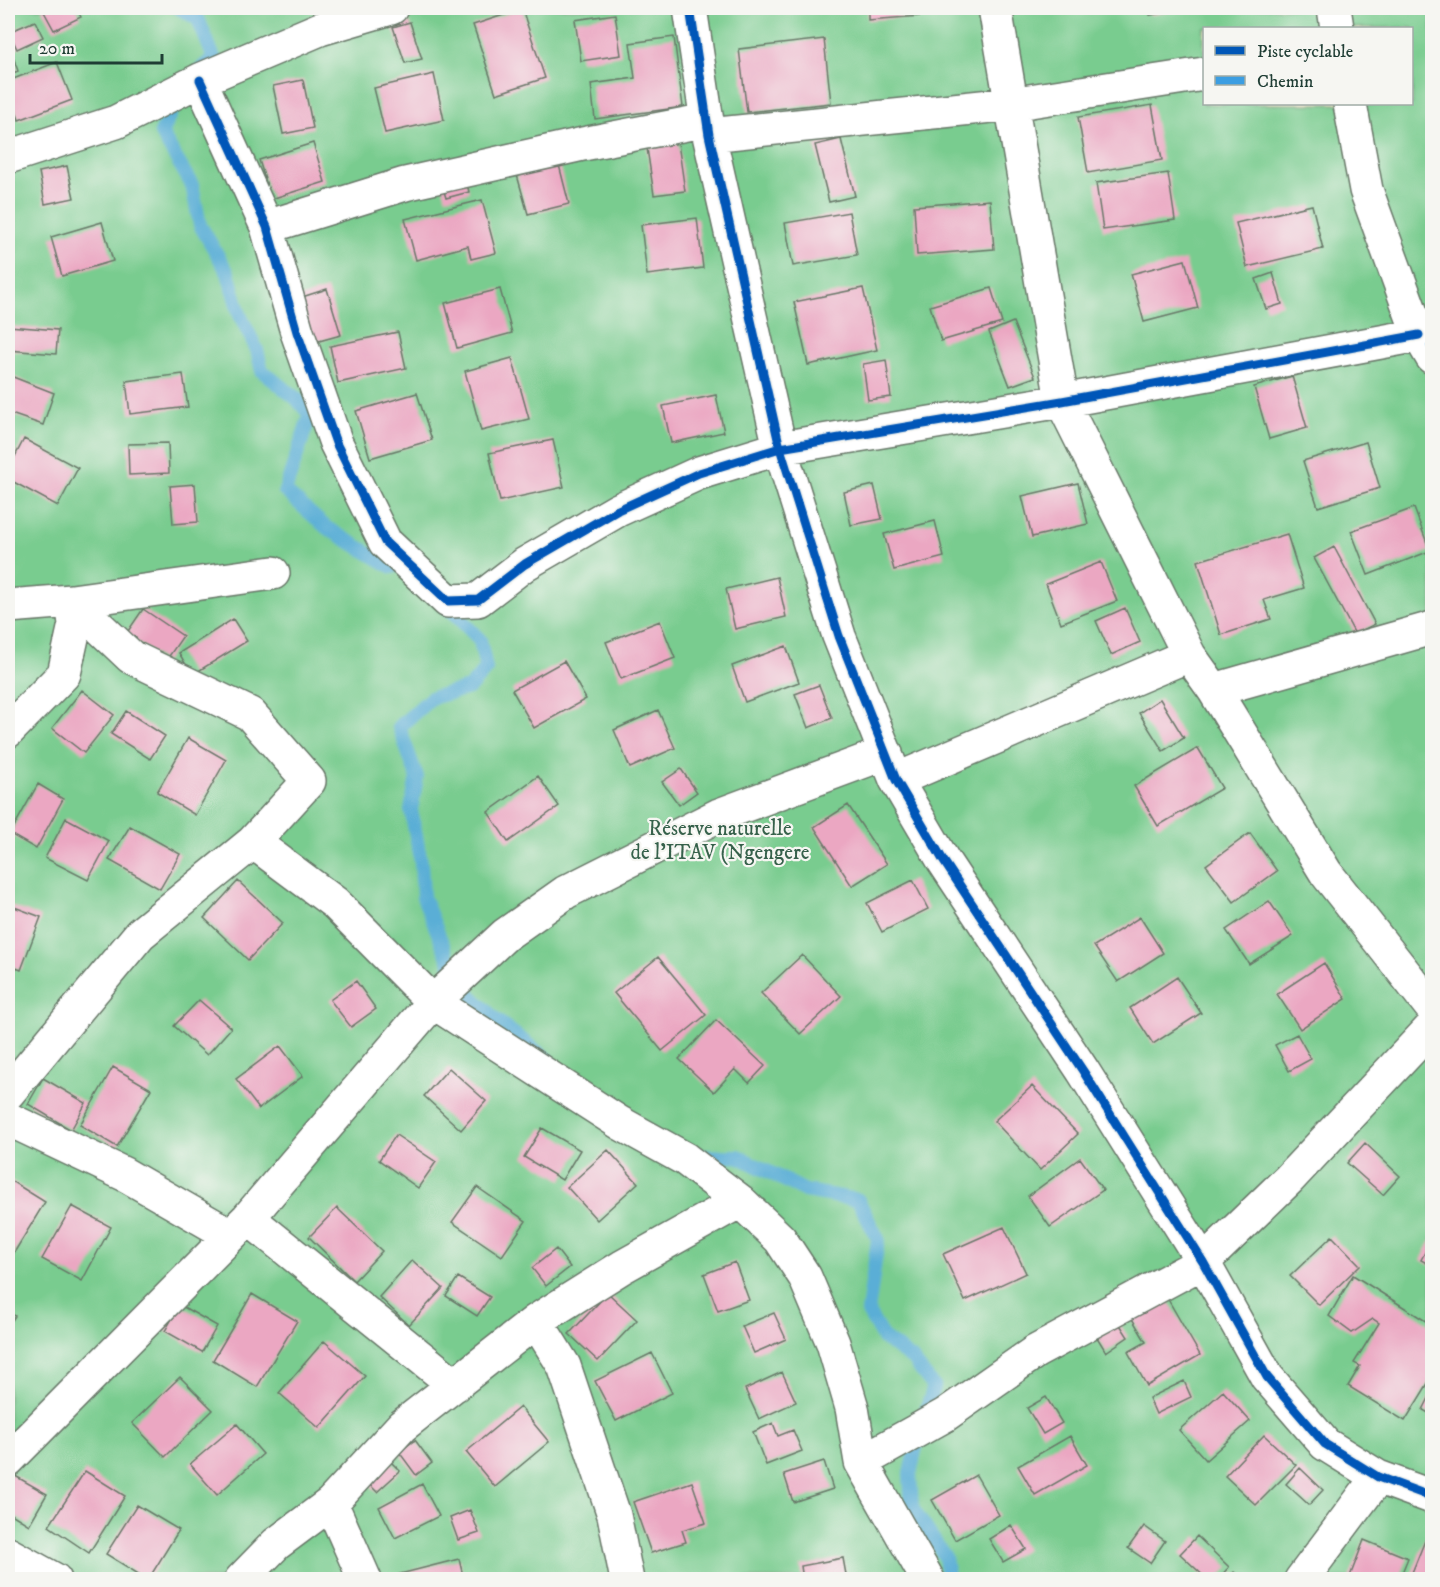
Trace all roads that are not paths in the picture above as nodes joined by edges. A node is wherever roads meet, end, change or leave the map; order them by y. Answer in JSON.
{"nodes":[{"id":1,"x":391,"y":8,"type":"edge"},
{"id":2,"x":690,"y":8,"type":"edge"},
{"id":3,"x":995,"y":8,"type":"edge"},
{"id":4,"x":1334,"y":8,"type":"edge"},
{"id":5,"x":317,"y":18,"type":"edge"},
{"id":6,"x":1337,"y":27,"type":"edge"},
{"id":7,"x":1203,"y":74,"type":"edge"},
{"id":8,"x":200,"y":80,"type":"junction"},
{"id":9,"x":1011,"y":104,"type":"junction"},
{"id":10,"x":1350,"y":105,"type":"edge"},
{"id":11,"x":708,"y":128,"type":"junction"},
{"id":12,"x":8,"y":157,"type":"edge"},
{"id":13,"x":267,"y":226,"type":"junction"},
{"id":14,"x":1426,"y":346,"type":"edge"},
{"id":15,"x":1062,"y":401,"type":"junction"},
{"id":16,"x":780,"y":448,"type":"junction"},
{"id":17,"x":273,"y":573,"type":"dead end"},
{"id":18,"x":72,"y":601,"type":"junction"},
{"id":19,"x":8,"y":606,"type":"edge"},
{"id":20,"x":1432,"y":628,"type":"edge"},
{"id":21,"x":1189,"y":655,"type":"junction"},
{"id":22,"x":1214,"y":690,"type":"junction"},
{"id":23,"x":8,"y":731,"type":"edge"},
{"id":24,"x":891,"y":767,"type":"junction"},
{"id":25,"x":253,"y":842,"type":"junction"},
{"id":26,"x":433,"y":1002,"type":"junction"},
{"id":27,"x":1432,"y":1008,"type":"edge"},
{"id":28,"x":1432,"y":1027,"type":"edge"},
{"id":29,"x":8,"y":1093,"type":"edge"},
{"id":30,"x":8,"y":1119,"type":"edge"},
{"id":31,"x":740,"y":1201,"type":"junction"},
{"id":32,"x":239,"y":1227,"type":"junction"},
{"id":33,"x":1203,"y":1262,"type":"junction"},
{"id":34,"x":536,"y":1321,"type":"junction"},
{"id":35,"x":455,"y":1385,"type":"junction"},
{"id":36,"x":874,"y":1455,"type":"junction"},
{"id":37,"x":8,"y":1460,"type":"edge"},
{"id":38,"x":1378,"y":1477,"type":"junction"},
{"id":39,"x":1432,"y":1497,"type":"edge"},
{"id":40,"x":331,"y":1503,"type":"junction"},
{"id":41,"x":8,"y":1554,"type":"edge"},
{"id":42,"x":55,"y":1580,"type":"edge"},
{"id":43,"x":241,"y":1580,"type":"edge"},
{"id":44,"x":365,"y":1580,"type":"edge"},
{"id":45,"x":627,"y":1580,"type":"edge"},
{"id":46,"x":928,"y":1580,"type":"edge"},
{"id":47,"x":1301,"y":1580,"type":"edge"}],
"edges":[{"from":1,"to":5,"type":"street"},
{"from":2,"to":11,"type":"street"},
{"from":3,"to":9,"type":"street"},
{"from":4,"to":6,"type":"street"},
{"from":5,"to":8,"type":"street"},
{"from":7,"to":9,"type":"street"},
{"from":8,"to":12,"type":"street"},
{"from":8,"to":13,"type":"street"},
{"from":9,"to":11,"type":"street"},
{"from":9,"to":15,"type":"street"},
{"from":10,"to":14,"type":"street"},
{"from":11,"to":13,"type":"street"},
{"from":11,"to":16,"type":"street"},
{"from":13,"to":16,"type":"street"},
{"from":14,"to":15,"type":"street"},
{"from":15,"to":16,"type":"street"},
{"from":15,"to":21,"type":"street"},
{"from":16,"to":24,"type":"street"},
{"from":17,"to":18,"type":"street"},
{"from":18,"to":19,"type":"street"},
{"from":18,"to":23,"type":"street"},
{"from":18,"to":25,"type":"street"},
{"from":20,"to":22,"type":"street"},
{"from":21,"to":22,"type":"street"},
{"from":21,"to":24,"type":"street"},
{"from":22,"to":27,"type":"street"},
{"from":24,"to":26,"type":"street"},
{"from":24,"to":33,"type":"street"},
{"from":25,"to":26,"type":"street"},
{"from":25,"to":29,"type":"street"},
{"from":26,"to":31,"type":"street"},
{"from":26,"to":32,"type":"street"},
{"from":28,"to":33,"type":"street"},
{"from":30,"to":32,"type":"street"},
{"from":31,"to":34,"type":"street"},
{"from":31,"to":36,"type":"street"},
{"from":32,"to":35,"type":"street"},
{"from":32,"to":37,"type":"street"},
{"from":33,"to":36,"type":"street"},
{"from":33,"to":38,"type":"street"},
{"from":34,"to":35,"type":"street"},
{"from":34,"to":45,"type":"street"},
{"from":35,"to":40,"type":"street"},
{"from":36,"to":46,"type":"street"},
{"from":38,"to":39,"type":"street"},
{"from":38,"to":47,"type":"street"},
{"from":40,"to":43,"type":"street"},
{"from":40,"to":44,"type":"street"},
{"from":41,"to":42,"type":"street"}]}
